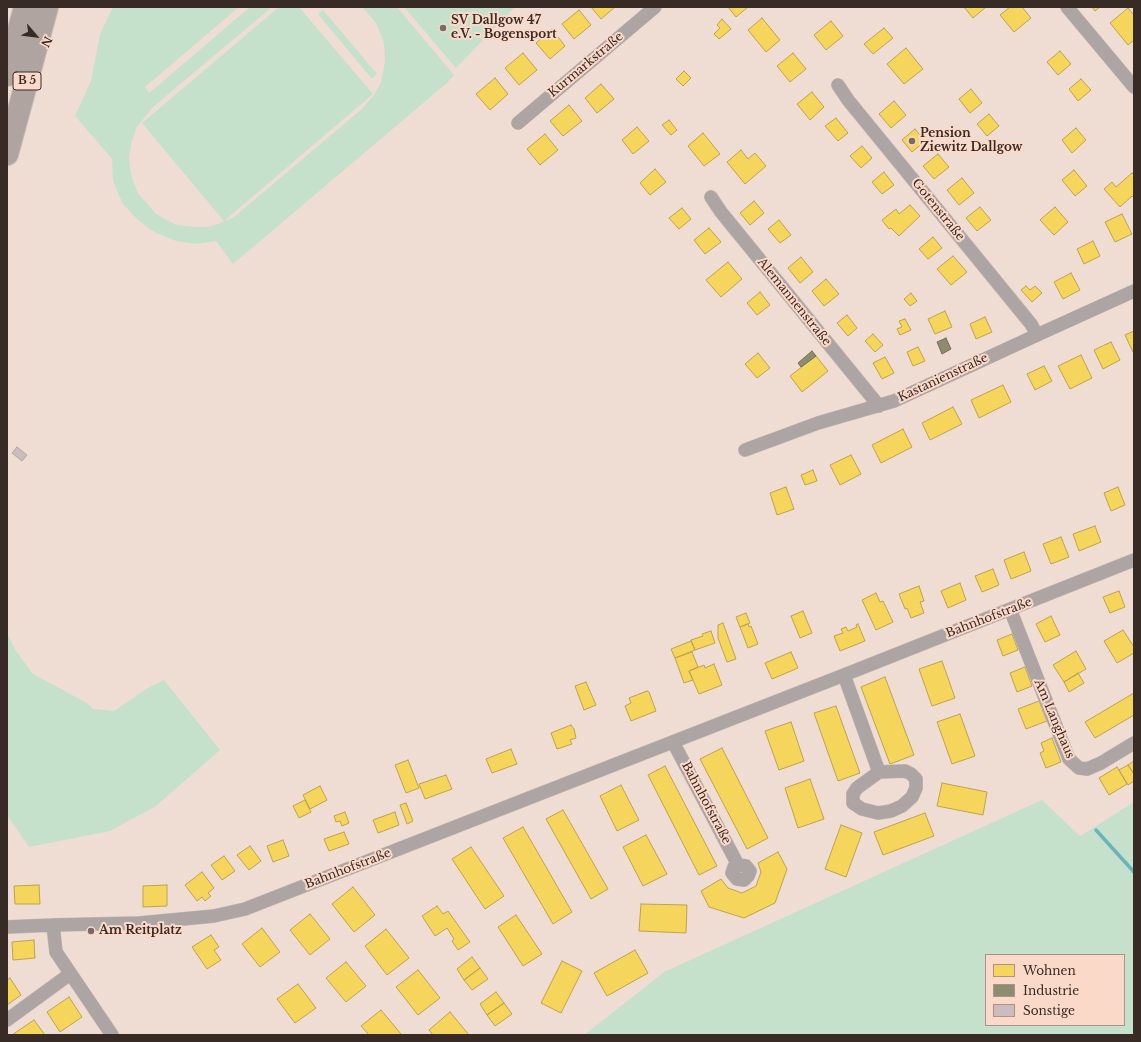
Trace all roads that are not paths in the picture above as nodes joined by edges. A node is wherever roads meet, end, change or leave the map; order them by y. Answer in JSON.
{"nodes":[{"id":1,"x":25,"y":7,"type":"edge"},
{"id":2,"x":47,"y":7,"type":"edge"},
{"id":3,"x":655,"y":7,"type":"edge"},
{"id":4,"x":1067,"y":7,"type":"edge"},
{"id":5,"x":7,"y":75,"type":"edge"},
{"id":6,"x":838,"y":85,"type":"dead end"},
{"id":7,"x":1134,"y":88,"type":"edge"},
{"id":8,"x":518,"y":123,"type":"dead end"},
{"id":9,"x":7,"y":154,"type":"edge"},
{"id":10,"x":711,"y":197,"type":"dead end"},
{"id":11,"x":1134,"y":291,"type":"edge"},
{"id":12,"x":1037,"y":334,"type":"junction"},
{"id":13,"x":879,"y":406,"type":"junction"},
{"id":14,"x":745,"y":450,"type":"dead end"},
{"id":15,"x":1134,"y":560,"type":"edge"},
{"id":16,"x":1010,"y":609,"type":"junction"},
{"id":17,"x":844,"y":675,"type":"junction"},
{"id":18,"x":673,"y":742,"type":"junction"},
{"id":19,"x":1134,"y":743,"type":"edge"},
{"id":20,"x":879,"y":772,"type":"junction"},
{"id":21,"x":738,"y":865,"type":"dead end"},
{"id":22,"x":53,"y":925,"type":"junction"},
{"id":23,"x":7,"y":927,"type":"edge"},
{"id":24,"x":70,"y":974,"type":"junction"},
{"id":25,"x":7,"y":1020,"type":"edge"},
{"id":26,"x":112,"y":1035,"type":"edge"}],
"edges":[{"from":1,"to":5,"type":"highway","number":"B 5"},
{"from":2,"to":9,"type":"highway","number":"B 5"},
{"from":3,"to":8,"type":"street","name":"Kurmarkstraße"},
{"from":4,"to":7,"type":"street"},
{"from":6,"to":12,"type":"street","name":"Gotenstraße"},
{"from":10,"to":13,"type":"street","name":"Alemannenstraße"},
{"from":11,"to":12,"type":"street","name":"Kastanienstraße"},
{"from":12,"to":13,"type":"street","name":"Kastanienstraße"},
{"from":13,"to":14,"type":"street","name":"Kastanienstraße"},
{"from":15,"to":16,"type":"street","name":"Bahnhofstraße"},
{"from":16,"to":17,"type":"street","name":"Bahnhofstraße"},
{"from":16,"to":19,"type":"street","name":"Am Langhaus"},
{"from":17,"to":18,"type":"street","name":"Bahnhofstraße"},
{"from":17,"to":20,"type":"street"},
{"from":18,"to":21,"type":"street","name":"Bahnhofstraße"},
{"from":18,"to":22,"type":"street","name":"Bahnhofstraße"},
{"from":20,"to":20,"type":"street"},
{"from":22,"to":23,"type":"street","name":"Bahnhofstraße"},
{"from":22,"to":24,"type":"street"},
{"from":24,"to":25,"type":"street"},
{"from":24,"to":26,"type":"street"}]}
